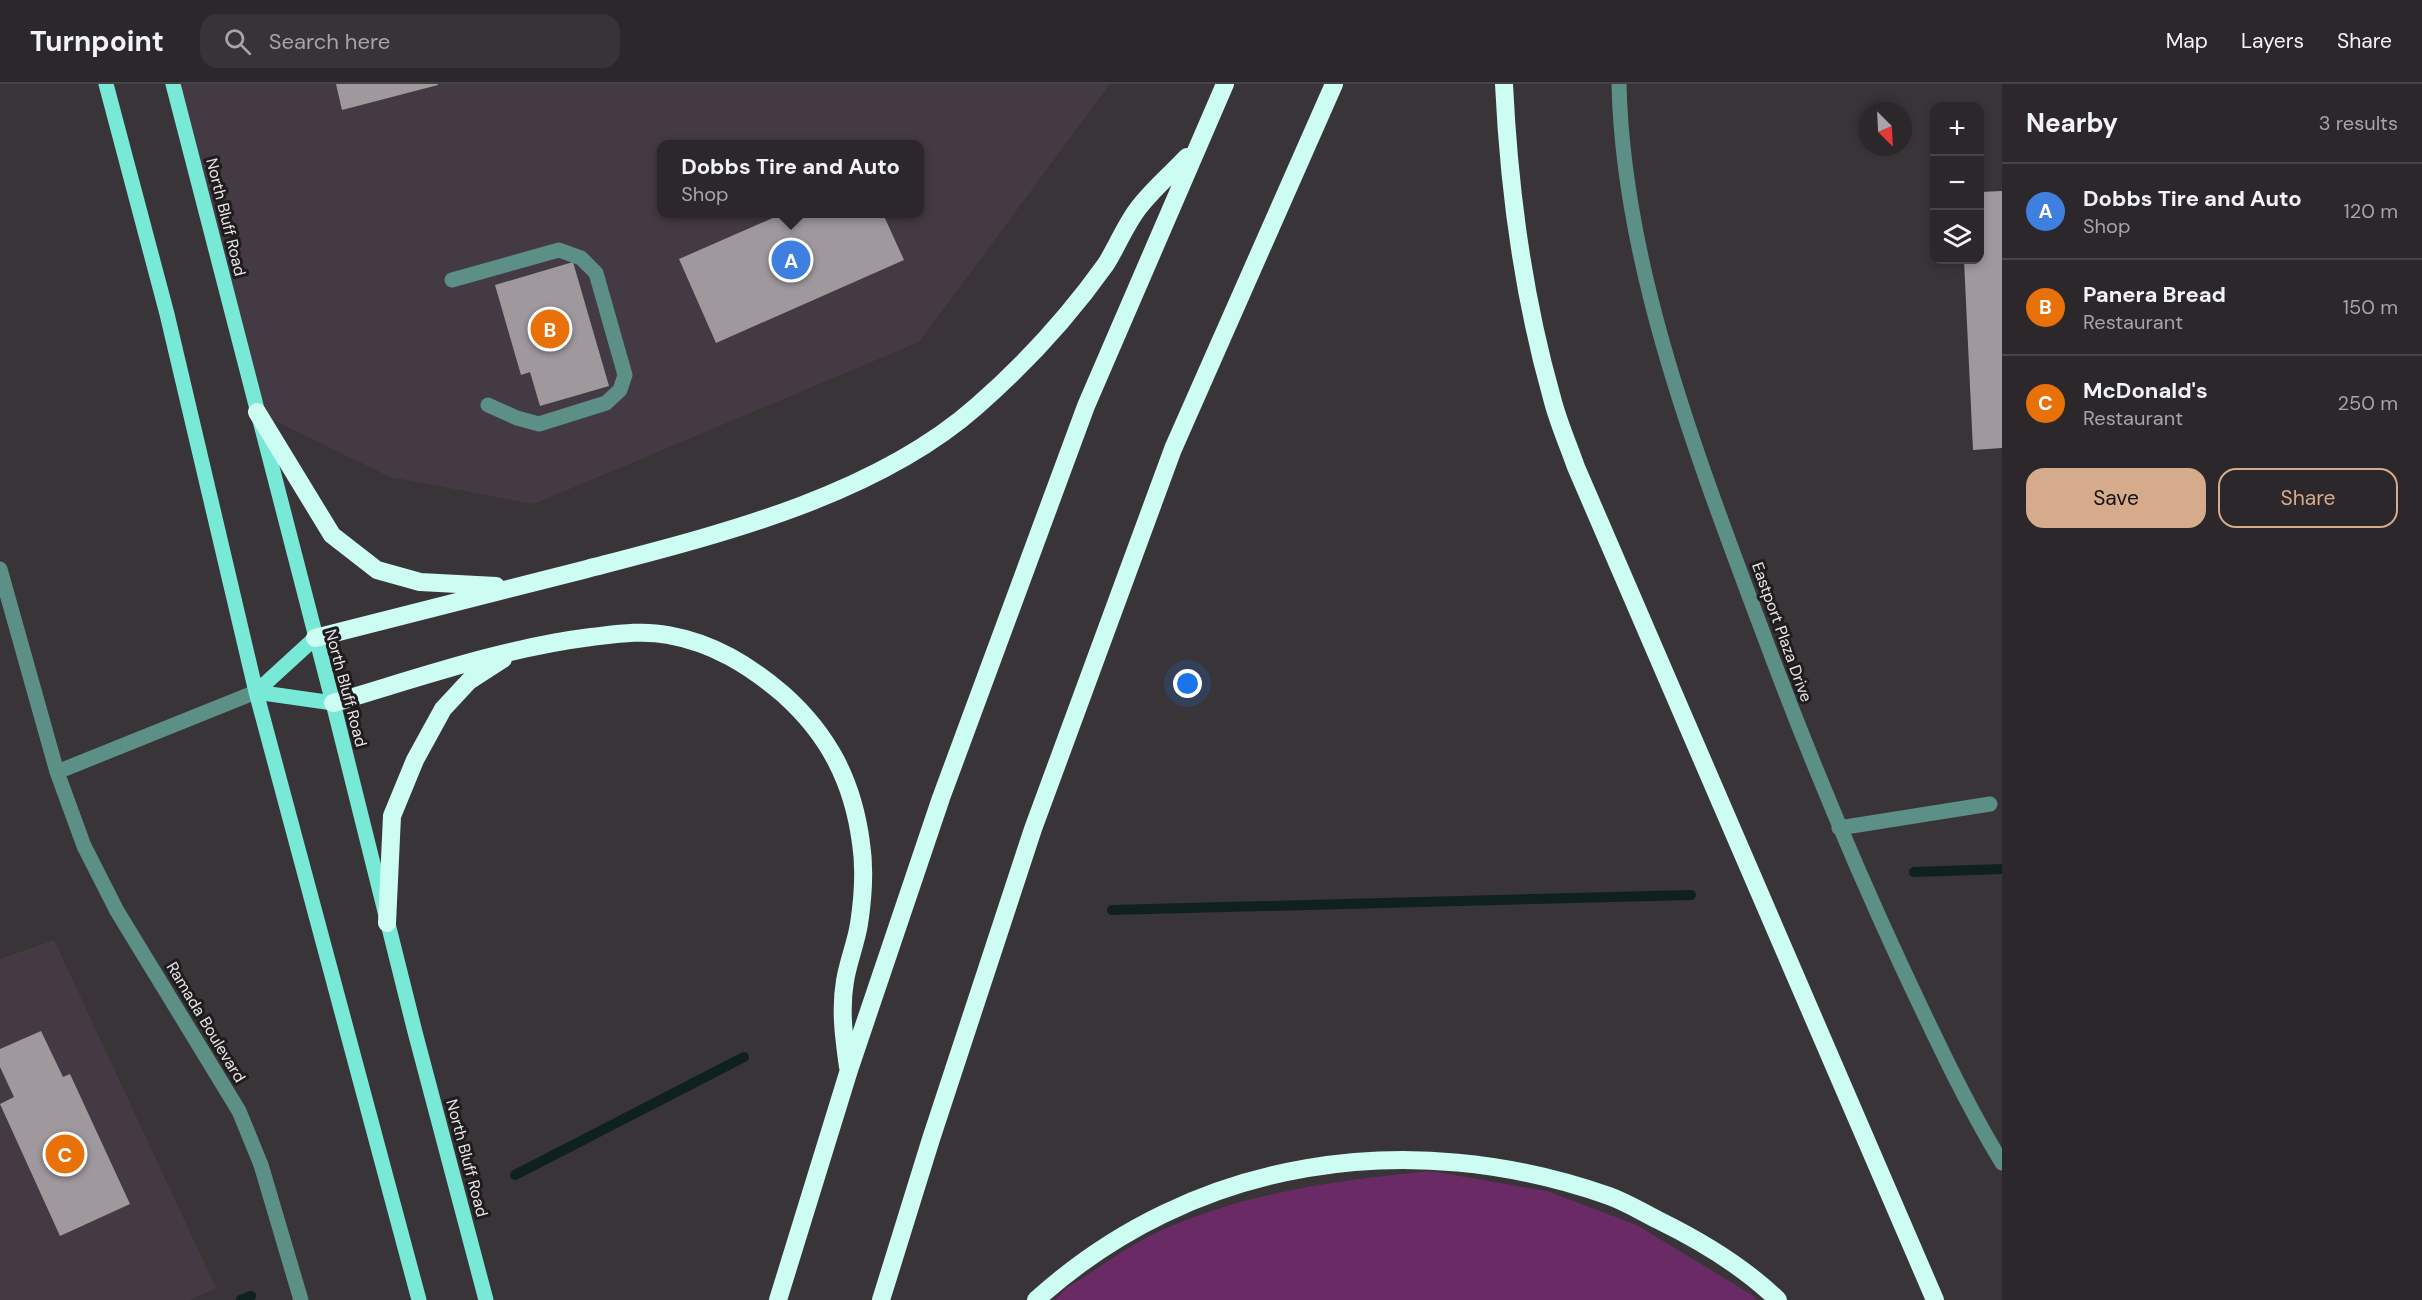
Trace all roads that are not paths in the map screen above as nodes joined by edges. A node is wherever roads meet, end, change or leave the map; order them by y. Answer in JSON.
{"nodes":[{"id":1,"x":106,"y":84,"type":"edge"},
{"id":2,"x":173,"y":84,"type":"edge"},
{"id":3,"x":1225,"y":84,"type":"edge"},
{"id":4,"x":1334,"y":84,"type":"edge"},
{"id":5,"x":1504,"y":84,"type":"edge"},
{"id":6,"x":1619,"y":84,"type":"edge"},
{"id":7,"x":1195,"y":149,"type":"junction"},
{"id":8,"x":452,"y":280,"type":"dead end"},
{"id":9,"x":488,"y":405,"type":"dead end"},
{"id":10,"x":257,"y":411,"type":"junction"},
{"id":11,"x":0,"y":569,"type":"edge"},
{"id":12,"x":515,"y":587,"type":"junction"},
{"id":13,"x":315,"y":638,"type":"junction"},
{"id":14,"x":516,"y":650,"type":"junction"},
{"id":15,"x":256,"y":692,"type":"junction"},
{"id":16,"x":333,"y":703,"type":"junction"},
{"id":17,"x":57,"y":772,"type":"junction"},
{"id":18,"x":1990,"y":804,"type":"dead end"},
{"id":19,"x":1839,"y":828,"type":"junction"},
{"id":20,"x":387,"y":923,"type":"junction"},
{"id":21,"x":849,"y":1070,"type":"junction"},
{"id":22,"x":2002,"y":1163,"type":"edge"},
{"id":23,"x":301,"y":1300,"type":"edge"},
{"id":24,"x":419,"y":1300,"type":"edge"},
{"id":25,"x":486,"y":1300,"type":"edge"},
{"id":26,"x":778,"y":1300,"type":"edge"},
{"id":27,"x":881,"y":1300,"type":"edge"},
{"id":28,"x":1036,"y":1300,"type":"edge"},
{"id":29,"x":1778,"y":1300,"type":"edge"},
{"id":30,"x":1935,"y":1300,"type":"edge"}],
"edges":[{"from":1,"to":15,"type":"main road"},
{"from":2,"to":10,"type":"main road","name":"North Bluff Road"},
{"from":3,"to":7,"type":"highway"},
{"from":4,"to":27,"type":"highway"},
{"from":5,"to":30,"type":"highway"},
{"from":6,"to":19,"type":"street","name":"Eastport Plaza Drive"},
{"from":7,"to":12,"type":"highway"},
{"from":7,"to":21,"type":"highway"},
{"from":8,"to":9,"type":"street"},
{"from":10,"to":12,"type":"highway"},
{"from":10,"to":13,"type":"main road","name":"North Bluff Road"},
{"from":11,"to":17,"type":"street","name":"Ramada Boulevard"},
{"from":12,"to":13,"type":"highway"},
{"from":13,"to":15,"type":"main road"},
{"from":13,"to":16,"type":"main road","name":"North Bluff Road"},
{"from":14,"to":16,"type":"highway"},
{"from":14,"to":20,"type":"highway"},
{"from":14,"to":21,"type":"highway"},
{"from":15,"to":16,"type":"main road"},
{"from":15,"to":17,"type":"street"},
{"from":15,"to":24,"type":"main road"},
{"from":16,"to":20,"type":"main road","name":"North Bluff Road"},
{"from":17,"to":23,"type":"street","name":"Ramada Boulevard"},
{"from":18,"to":19,"type":"street"},
{"from":19,"to":22,"type":"street","name":"Eastport Plaza Drive"},
{"from":20,"to":25,"type":"main road","name":"North Bluff Road"},
{"from":21,"to":26,"type":"highway"},
{"from":28,"to":29,"type":"highway"}]}
